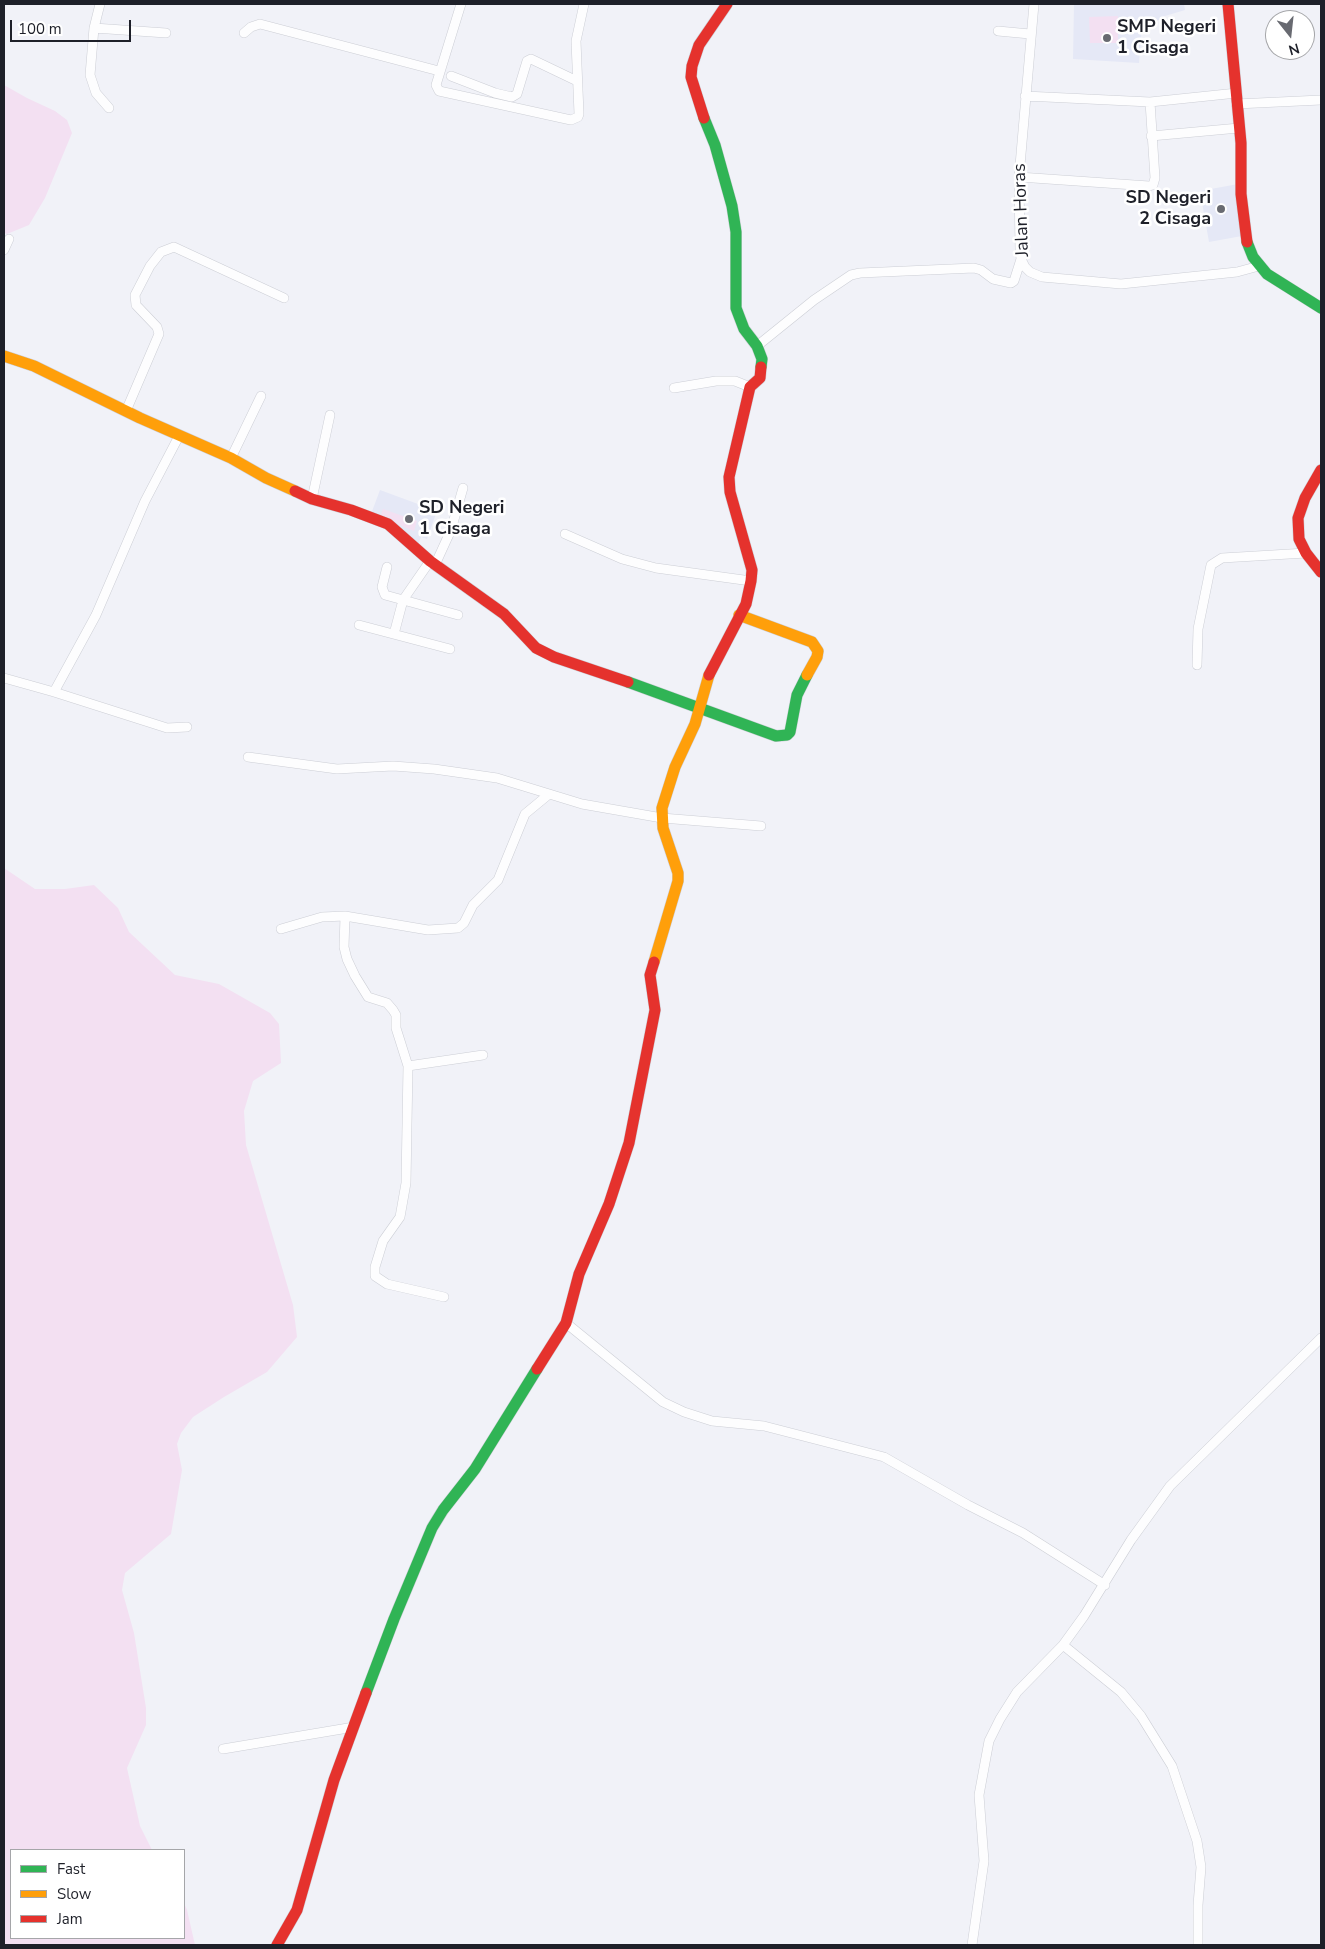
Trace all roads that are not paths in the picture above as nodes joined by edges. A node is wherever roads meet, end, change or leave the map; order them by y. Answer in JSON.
{"nodes":[{"id":1,"x":100,"y":4,"type":"edge"},
{"id":2,"x":461,"y":4,"type":"edge"},
{"id":3,"x":584,"y":4,"type":"edge"},
{"id":4,"x":727,"y":4,"type":"edge"},
{"id":5,"x":1034,"y":4,"type":"edge"},
{"id":6,"x":1228,"y":4,"type":"edge"},
{"id":7,"x":94,"y":28,"type":"junction"},
{"id":8,"x":998,"y":31,"type":"dead end"},
{"id":9,"x":166,"y":33,"type":"dead end"},
{"id":10,"x":244,"y":33,"type":"dead end"},
{"id":11,"x":1030,"y":34,"type":"junction"},
{"id":12,"x":440,"y":71,"type":"junction"},
{"id":13,"x":451,"y":76,"type":"dead end"},
{"id":14,"x":577,"y":81,"type":"junction"},
{"id":15,"x":1026,"y":96,"type":"junction"},
{"id":16,"x":1236,"y":99,"type":"junction"},
{"id":17,"x":1321,"y":100,"type":"edge"},
{"id":18,"x":1150,"y":102,"type":"junction"},
{"id":19,"x":109,"y":108,"type":"dead end"},
{"id":20,"x":1239,"y":128,"type":"junction"},
{"id":21,"x":1151,"y":136,"type":"junction"},
{"id":22,"x":1019,"y":177,"type":"junction"},
{"id":23,"x":9,"y":239,"type":"dead end"},
{"id":24,"x":4,"y":250,"type":"edge"},
{"id":25,"x":1021,"y":260,"type":"junction"},
{"id":26,"x":1259,"y":266,"type":"junction"},
{"id":27,"x":284,"y":298,"type":"dead end"},
{"id":28,"x":1321,"y":308,"type":"edge"},
{"id":29,"x":757,"y":346,"type":"junction"},
{"id":30,"x":4,"y":356,"type":"edge"},
{"id":31,"x":674,"y":388,"type":"dead end"},
{"id":32,"x":750,"y":388,"type":"junction"},
{"id":33,"x":261,"y":396,"type":"dead end"},
{"id":34,"x":126,"y":410,"type":"junction"},
{"id":35,"x":330,"y":415,"type":"dead end"},
{"id":36,"x":179,"y":436,"type":"junction"},
{"id":37,"x":231,"y":458,"type":"junction"},
{"id":38,"x":1321,"y":470,"type":"edge"},
{"id":39,"x":463,"y":488,"type":"dead end"},
{"id":40,"x":312,"y":499,"type":"junction"},
{"id":41,"x":565,"y":534,"type":"dead end"},
{"id":42,"x":1306,"y":553,"type":"junction"},
{"id":43,"x":432,"y":563,"type":"junction"},
{"id":44,"x":1320,"y":566,"type":"edge"},
{"id":45,"x":387,"y":567,"type":"dead end"},
{"id":46,"x":752,"y":581,"type":"junction"},
{"id":47,"x":403,"y":600,"type":"junction"},
{"id":48,"x":458,"y":615,"type":"dead end"},
{"id":49,"x":739,"y":615,"type":"junction"},
{"id":50,"x":359,"y":625,"type":"dead end"},
{"id":51,"x":394,"y":634,"type":"junction"},
{"id":52,"x":450,"y":649,"type":"dead end"},
{"id":53,"x":1196,"y":665,"type":"dead end"},
{"id":54,"x":4,"y":678,"type":"edge"},
{"id":55,"x":54,"y":692,"type":"junction"},
{"id":56,"x":700,"y":708,"type":"junction"},
{"id":57,"x":187,"y":727,"type":"dead end"},
{"id":58,"x":248,"y":757,"type":"dead end"},
{"id":59,"x":548,"y":795,"type":"junction"},
{"id":60,"x":662,"y":818,"type":"junction"},
{"id":61,"x":761,"y":826,"type":"dead end"},
{"id":62,"x":345,"y":916,"type":"junction"},
{"id":63,"x":281,"y":929,"type":"dead end"},
{"id":64,"x":483,"y":1055,"type":"dead end"},
{"id":65,"x":408,"y":1066,"type":"junction"},
{"id":66,"x":444,"y":1296,"type":"dead end"},
{"id":67,"x":566,"y":1323,"type":"junction"},
{"id":68,"x":1321,"y":1338,"type":"edge"},
{"id":69,"x":1105,"y":1585,"type":"junction"},
{"id":70,"x":1063,"y":1645,"type":"junction"},
{"id":71,"x":354,"y":1727,"type":"junction"},
{"id":72,"x":223,"y":1749,"type":"dead end"},
{"id":73,"x":277,"y":1945,"type":"edge"},
{"id":74,"x":972,"y":1945,"type":"edge"},
{"id":75,"x":1198,"y":1945,"type":"edge"}],
"edges":[{"from":1,"to":7,"type":"street"},
{"from":2,"to":12,"type":"street"},
{"from":3,"to":14,"type":"street"},
{"from":4,"to":29,"type":"street"},
{"from":5,"to":11,"type":"street","name":"Jalan Horas"},
{"from":6,"to":16,"type":"street"},
{"from":7,"to":9,"type":"street"},
{"from":7,"to":19,"type":"street"},
{"from":8,"to":11,"type":"street"},
{"from":10,"to":12,"type":"street"},
{"from":11,"to":15,"type":"street","name":"Jalan Horas"},
{"from":12,"to":14,"type":"street"},
{"from":13,"to":14,"type":"street"},
{"from":15,"to":18,"type":"street"},
{"from":15,"to":22,"type":"street","name":"Jalan Horas"},
{"from":16,"to":17,"type":"street"},
{"from":16,"to":18,"type":"street"},
{"from":16,"to":20,"type":"street"},
{"from":18,"to":21,"type":"street"},
{"from":20,"to":21,"type":"street"},
{"from":20,"to":26,"type":"street"},
{"from":21,"to":22,"type":"street"},
{"from":22,"to":25,"type":"street","name":"Jalan Horas"},
{"from":23,"to":24,"type":"street"},
{"from":25,"to":26,"type":"street","name":"Jalan Horas"},
{"from":25,"to":29,"type":"street"},
{"from":26,"to":28,"type":"street"},
{"from":27,"to":34,"type":"street"},
{"from":29,"to":32,"type":"street"},
{"from":30,"to":34,"type":"street"},
{"from":31,"to":32,"type":"street"},
{"from":32,"to":46,"type":"street"},
{"from":33,"to":37,"type":"street"},
{"from":34,"to":36,"type":"street"},
{"from":35,"to":40,"type":"street"},
{"from":36,"to":37,"type":"street"},
{"from":36,"to":55,"type":"street"},
{"from":37,"to":40,"type":"street"},
{"from":38,"to":42,"type":"street"},
{"from":39,"to":43,"type":"street"},
{"from":40,"to":43,"type":"street"},
{"from":41,"to":46,"type":"street"},
{"from":42,"to":44,"type":"street"},
{"from":42,"to":53,"type":"street"},
{"from":43,"to":47,"type":"street"},
{"from":43,"to":56,"type":"street"},
{"from":45,"to":47,"type":"street"},
{"from":46,"to":49,"type":"street"},
{"from":47,"to":48,"type":"street"},
{"from":47,"to":51,"type":"street"},
{"from":49,"to":56,"type":"street"},
{"from":49,"to":56,"type":"street"},
{"from":50,"to":51,"type":"street"},
{"from":51,"to":52,"type":"street"},
{"from":54,"to":55,"type":"street"},
{"from":55,"to":57,"type":"street"},
{"from":56,"to":60,"type":"street"},
{"from":58,"to":59,"type":"street"},
{"from":59,"to":60,"type":"street"},
{"from":59,"to":62,"type":"street"},
{"from":60,"to":61,"type":"street"},
{"from":60,"to":67,"type":"street"},
{"from":62,"to":63,"type":"street"},
{"from":62,"to":65,"type":"street"},
{"from":64,"to":65,"type":"street"},
{"from":65,"to":66,"type":"street"},
{"from":67,"to":69,"type":"street"},
{"from":67,"to":71,"type":"street"},
{"from":68,"to":69,"type":"street"},
{"from":69,"to":70,"type":"street"},
{"from":70,"to":74,"type":"street"},
{"from":70,"to":75,"type":"street"},
{"from":71,"to":72,"type":"street"},
{"from":71,"to":73,"type":"street"}]}
